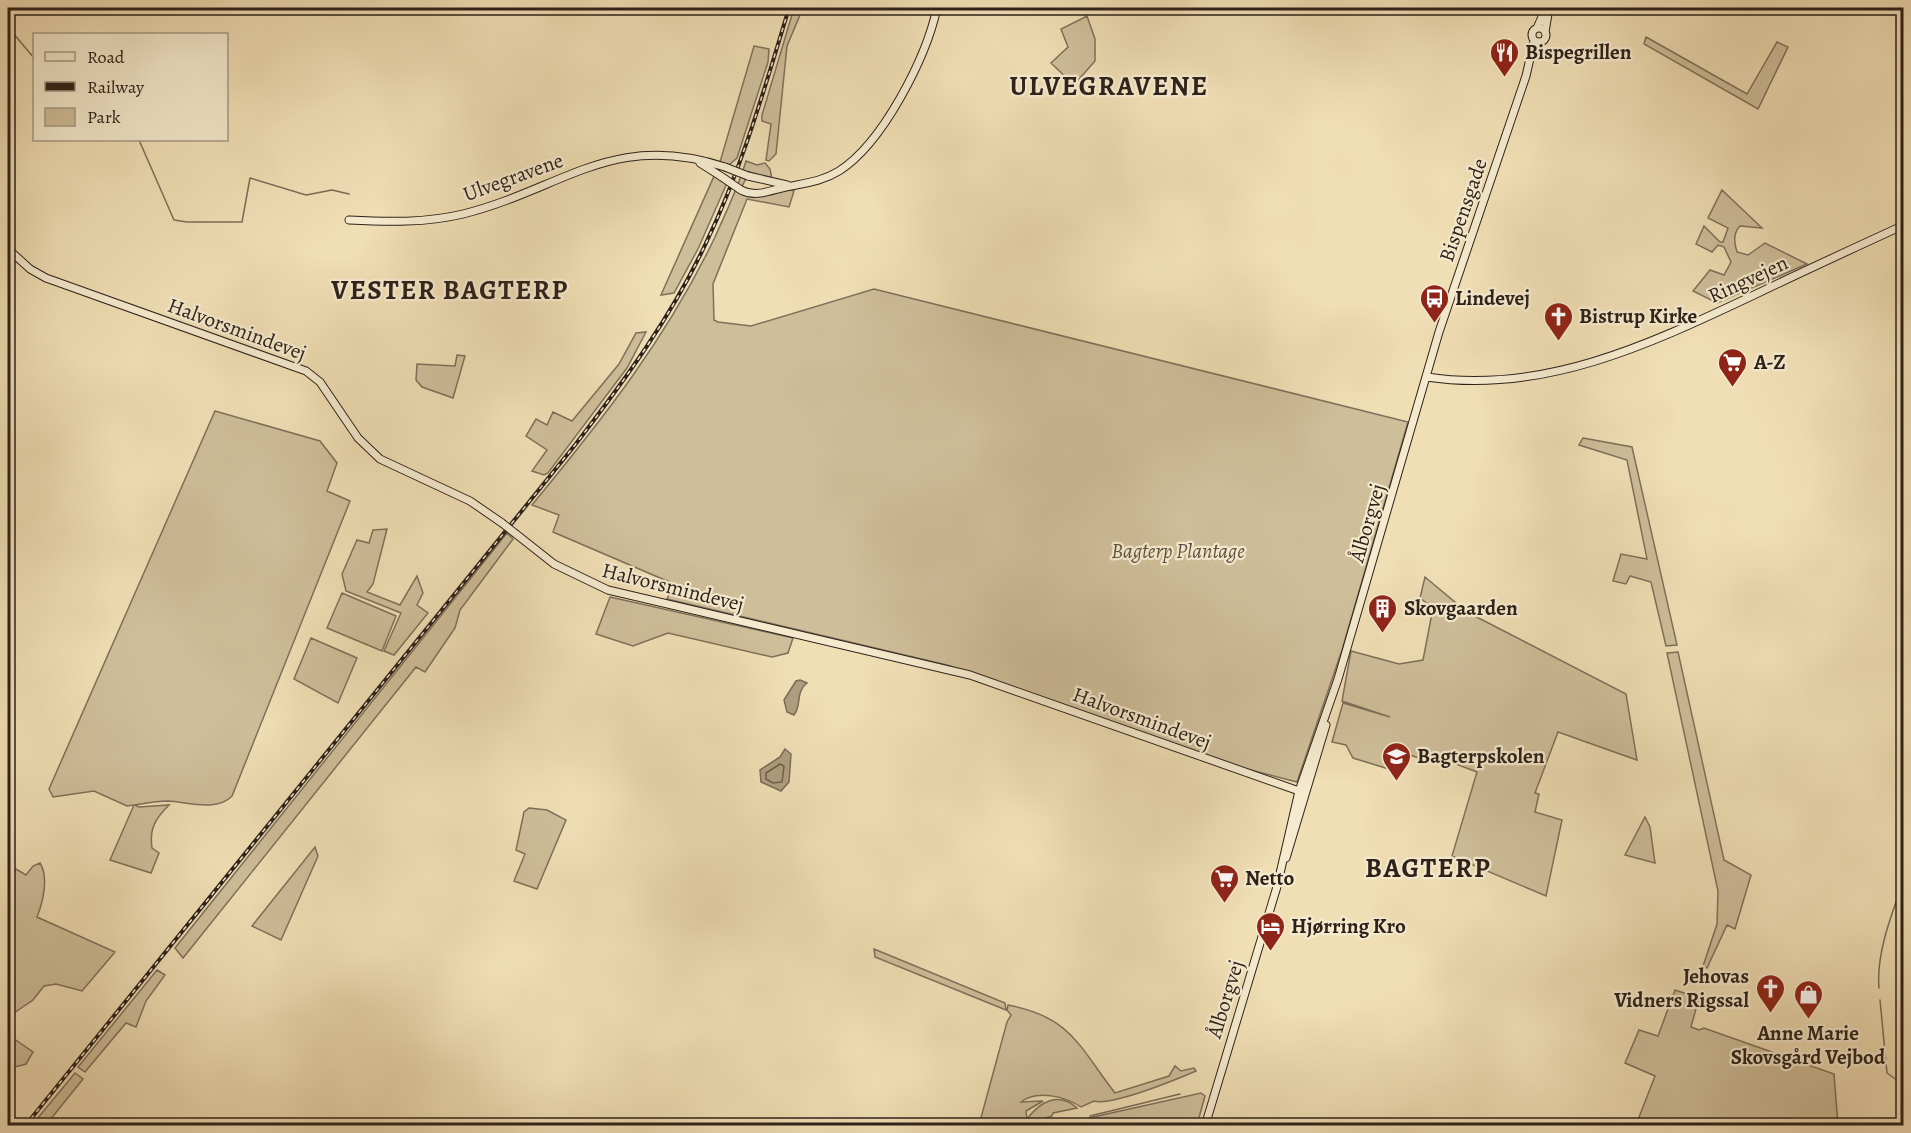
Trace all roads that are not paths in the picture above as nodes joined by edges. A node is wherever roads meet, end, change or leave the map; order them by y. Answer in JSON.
{"nodes":[{"id":1,"x":937,"y":8,"type":"edge"},
{"id":2,"x":1548,"y":8,"type":"edge"},
{"id":3,"x":1541,"y":30,"type":"junction"},
{"id":4,"x":1537,"y":42,"type":"junction"},
{"id":5,"x":686,"y":157,"type":"junction"},
{"id":6,"x":792,"y":185,"type":"junction"},
{"id":7,"x":349,"y":220,"type":"dead end"},
{"id":8,"x":1904,"y":225,"type":"edge"},
{"id":9,"x":8,"y":249,"type":"edge"},
{"id":10,"x":1427,"y":377,"type":"junction"},
{"id":11,"x":1338,"y":679,"type":"junction"},
{"id":12,"x":1299,"y":791,"type":"junction"},
{"id":13,"x":1278,"y":882,"type":"junction"},
{"id":14,"x":1205,"y":1125,"type":"edge"}],
"edges":[{"from":1,"to":6,"type":"street","name":"Ulvegravene"},
{"from":2,"to":3,"type":"street"},
{"from":3,"to":4,"type":"street"},
{"from":3,"to":4,"type":"street"},
{"from":4,"to":10,"type":"street","name":"Bispensgade"},
{"from":5,"to":6,"type":"street","name":"Ulvegravene","bridge":true},
{"from":5,"to":6,"type":"street","name":"Ulvegravene","bridge":true},
{"from":5,"to":7,"type":"street","name":"Ulvegravene"},
{"from":8,"to":10,"type":"street","name":"Ringvejen"},
{"from":9,"to":12,"type":"street","name":"Halvorsmindevej","bridge":true},
{"from":10,"to":11,"type":"street","name":"Ålborgvej"},
{"from":11,"to":12,"type":"street","name":"Ålborgvej"},
{"from":11,"to":13,"type":"street","name":"Ålborgvej"},
{"from":12,"to":13,"type":"street","name":"Ålborgvej"},
{"from":13,"to":14,"type":"street","name":"Ålborgvej"}]}
